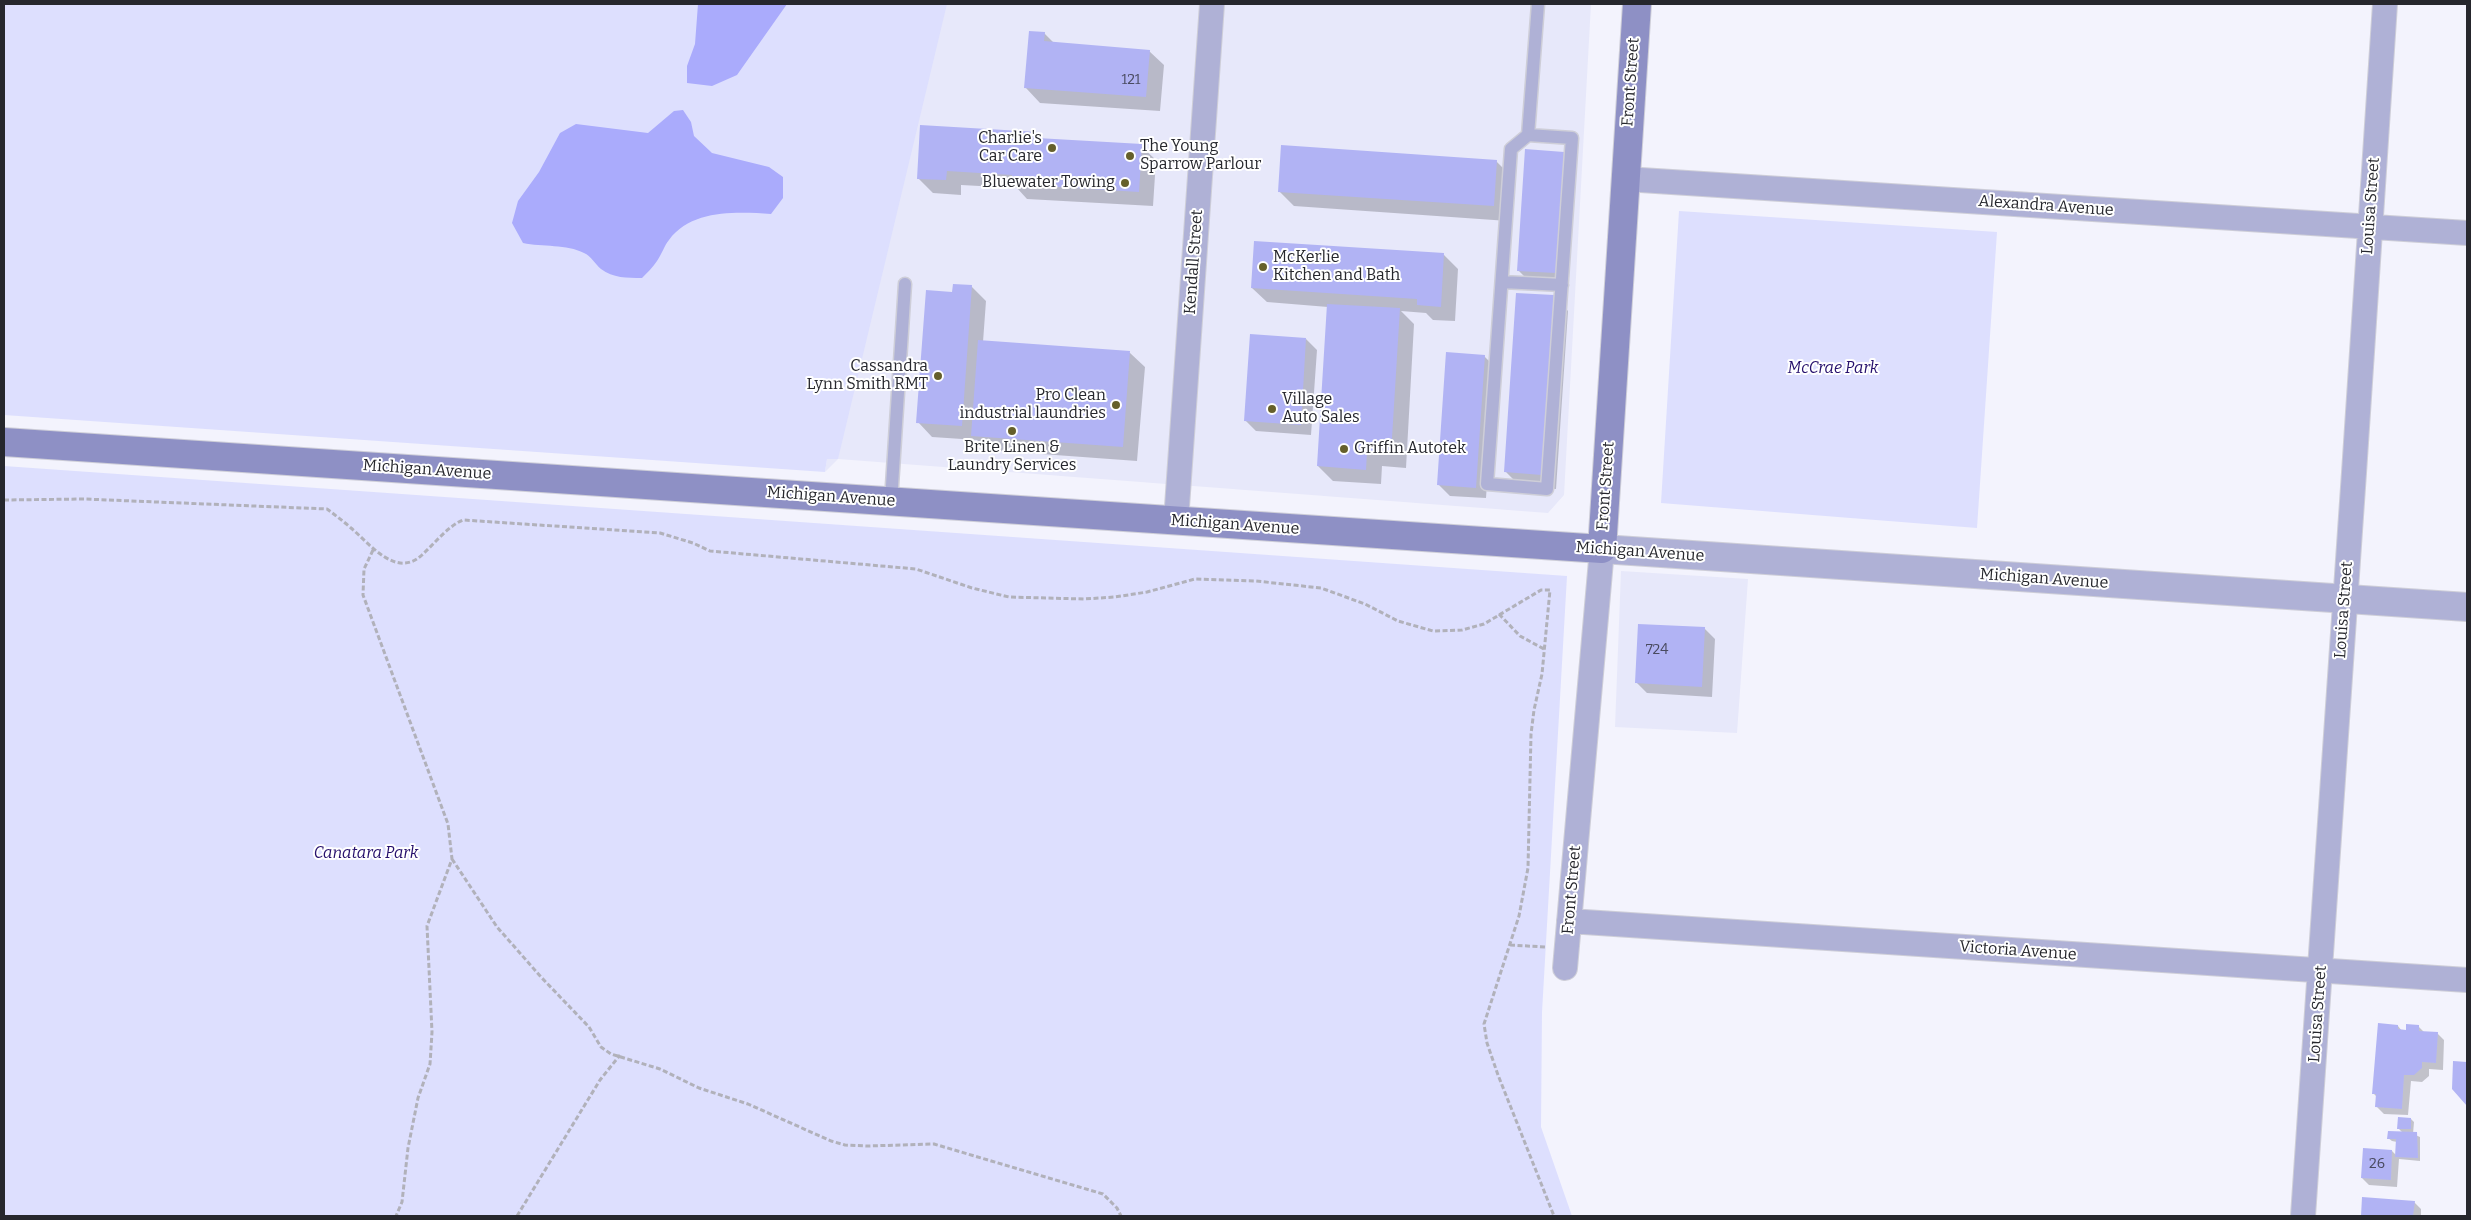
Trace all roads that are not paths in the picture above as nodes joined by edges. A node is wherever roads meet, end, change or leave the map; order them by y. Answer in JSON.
{"nodes":[{"id":1,"x":1212,"y":4,"type":"edge"},
{"id":2,"x":1538,"y":4,"type":"edge"},
{"id":3,"x":1637,"y":4,"type":"edge"},
{"id":4,"x":2385,"y":4,"type":"edge"},
{"id":5,"x":1528,"y":135,"type":"junction"},
{"id":6,"x":1625,"y":179,"type":"junction"},
{"id":7,"x":2370,"y":226,"type":"junction"},
{"id":8,"x":2467,"y":233,"type":"edge"},
{"id":9,"x":1502,"y":282,"type":"junction"},
{"id":10,"x":905,"y":284,"type":"dead end"},
{"id":11,"x":1562,"y":285,"type":"junction"},
{"id":12,"x":4,"y":442,"type":"edge"},
{"id":13,"x":890,"y":501,"type":"junction"},
{"id":14,"x":1176,"y":520,"type":"junction"},
{"id":15,"x":1602,"y":550,"type":"junction"},
{"id":16,"x":2344,"y":599,"type":"junction"},
{"id":17,"x":2467,"y":607,"type":"edge"},
{"id":18,"x":1569,"y":921,"type":"junction"},
{"id":19,"x":1565,"y":968,"type":"dead end"},
{"id":20,"x":2322,"y":971,"type":"junction"},
{"id":21,"x":2467,"y":980,"type":"edge"},
{"id":22,"x":2303,"y":1216,"type":"edge"}],
"edges":[{"from":1,"to":14,"type":"street","name":"Kendall Street"},
{"from":2,"to":5,"type":"lane"},
{"from":3,"to":6,"type":"main road","name":"Front Street"},
{"from":4,"to":7,"type":"street","name":"Louisa Street"},
{"from":5,"to":9,"type":"lane"},
{"from":5,"to":11,"type":"lane"},
{"from":6,"to":7,"type":"street","name":"Alexandra Avenue"},
{"from":6,"to":15,"type":"main road","name":"Front Street"},
{"from":7,"to":8,"type":"street","name":"Alexandra Avenue"},
{"from":7,"to":16,"type":"street","name":"Louisa Street"},
{"from":9,"to":11,"type":"lane"},
{"from":9,"to":11,"type":"lane"},
{"from":10,"to":13,"type":"lane"},
{"from":12,"to":13,"type":"main road","name":"Michigan Avenue"},
{"from":13,"to":14,"type":"main road","name":"Michigan Avenue"},
{"from":14,"to":15,"type":"main road","name":"Michigan Avenue"},
{"from":15,"to":16,"type":"street","name":"Michigan Avenue"},
{"from":15,"to":18,"type":"street","name":"Front Street"},
{"from":16,"to":17,"type":"street","name":"Michigan Avenue"},
{"from":16,"to":20,"type":"street","name":"Louisa Street"},
{"from":18,"to":19,"type":"street","name":"Front Street"},
{"from":18,"to":20,"type":"street","name":"Victoria Avenue"},
{"from":20,"to":21,"type":"street","name":"Victoria Avenue"},
{"from":20,"to":22,"type":"street","name":"Louisa Street"}]}
